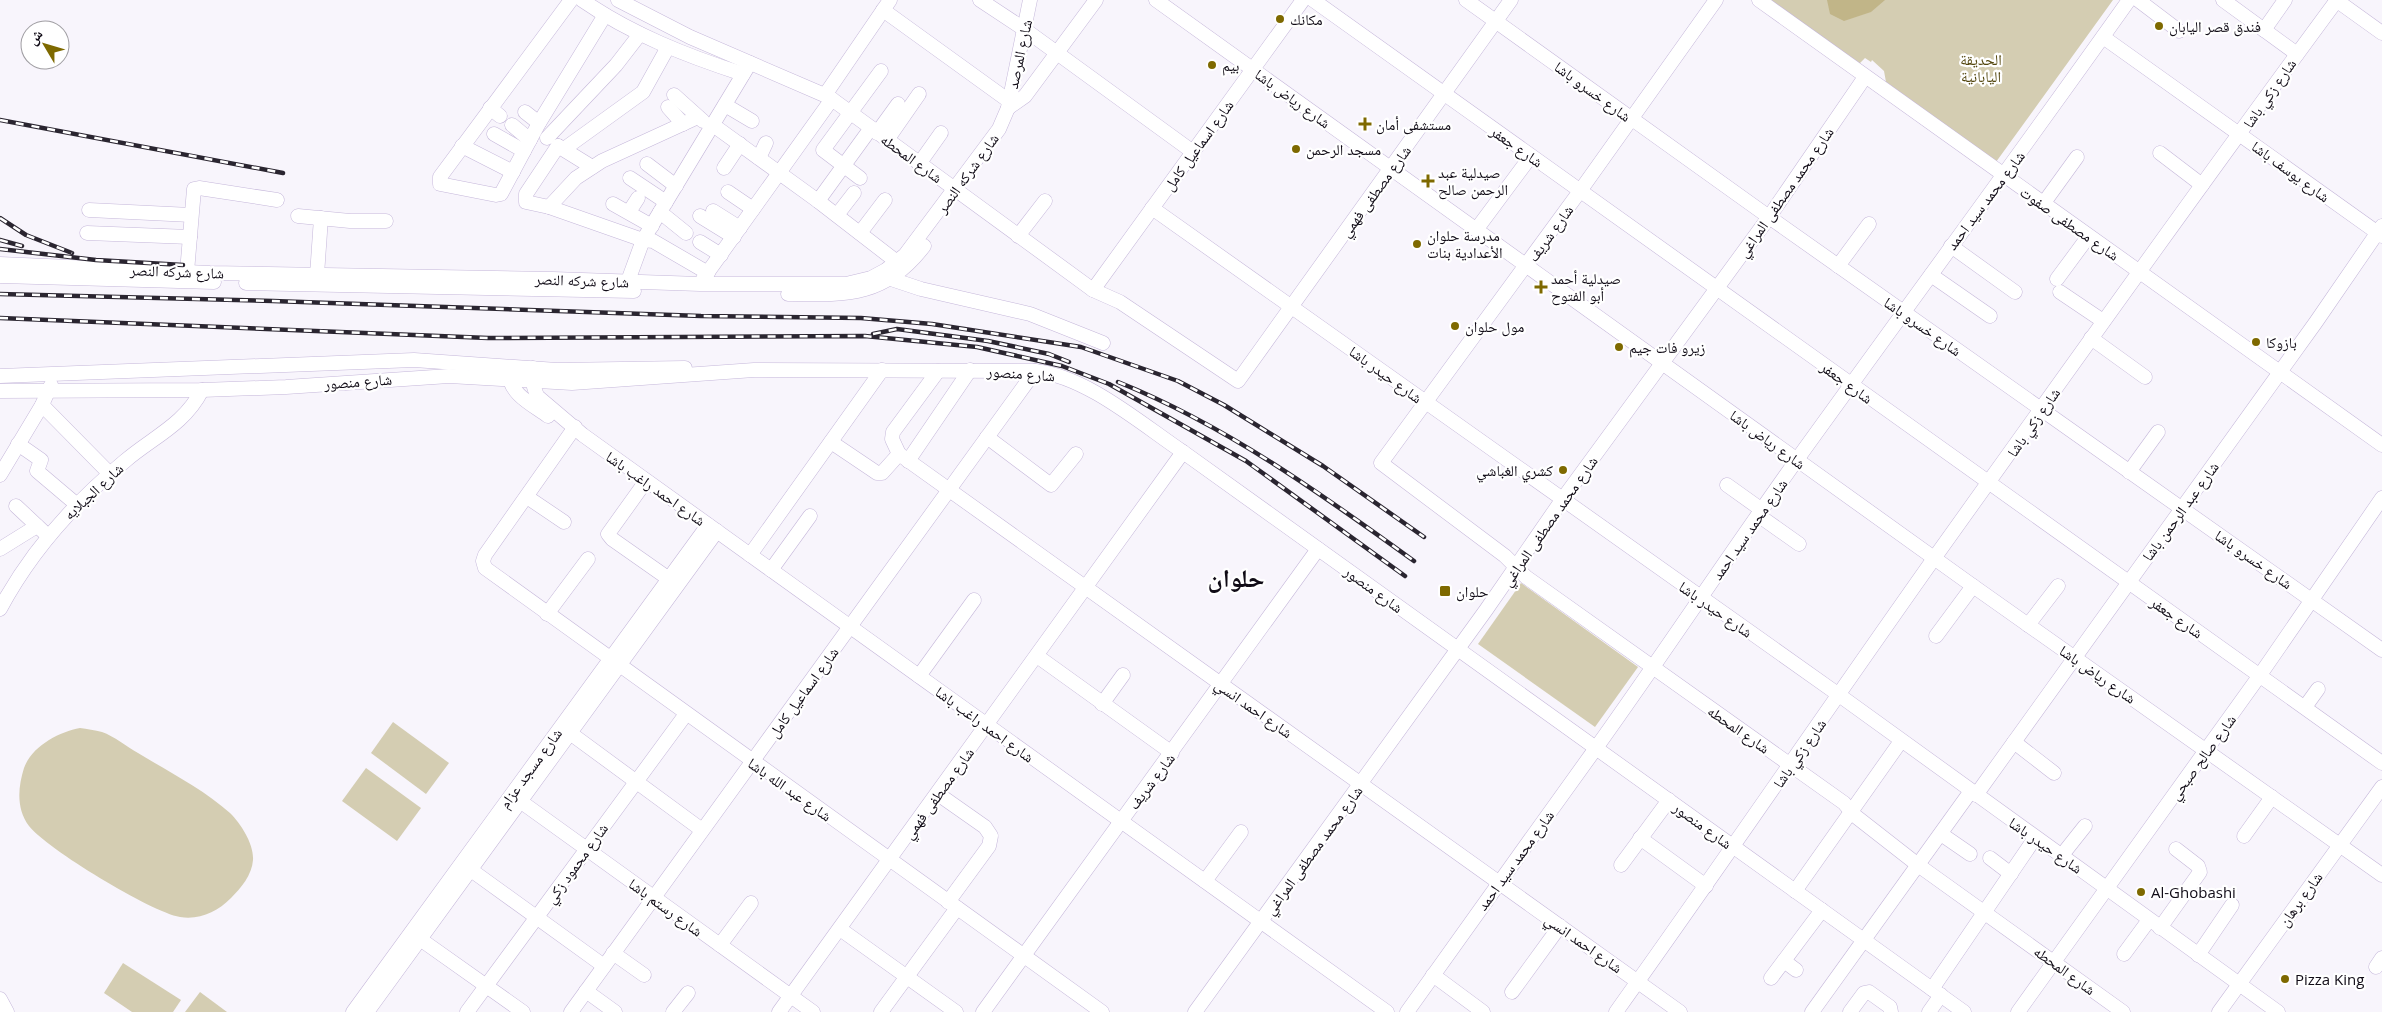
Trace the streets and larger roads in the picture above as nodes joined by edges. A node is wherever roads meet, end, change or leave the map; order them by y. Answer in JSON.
{"nodes":[{"id":1,"x":571,"y":0,"type":"edge"},
{"id":2,"x":582,"y":0,"type":"edge"},
{"id":3,"x":618,"y":0,"type":"edge"},
{"id":4,"x":980,"y":0,"type":"edge"},
{"id":5,"x":1030,"y":0,"type":"edge"},
{"id":6,"x":1096,"y":0,"type":"edge"},
{"id":7,"x":1156,"y":0,"type":"edge"},
{"id":8,"x":1303,"y":0,"type":"edge"},
{"id":9,"x":1313,"y":0,"type":"edge"},
{"id":10,"x":1466,"y":0,"type":"edge"},
{"id":11,"x":1511,"y":0,"type":"edge"},
{"id":12,"x":1716,"y":0,"type":"edge"},
{"id":13,"x":1759,"y":0,"type":"edge"},
{"id":14,"x":2129,"y":0,"type":"edge"},
{"id":15,"x":2138,"y":0,"type":"edge"},
{"id":16,"x":2286,"y":0,"type":"edge"},
{"id":17,"x":2337,"y":0,"type":"edge"},
{"id":18,"x":2227,"y":1,"type":"edge"},
{"id":19,"x":886,"y":5,"type":"edge"},
{"id":20,"x":605,"y":15,"type":"junction"},
{"id":21,"x":1496,"y":22,"type":"junction"},
{"id":22,"x":1024,"y":29,"type":"junction"},
{"id":23,"x":2179,"y":30,"type":"dead end"},
{"id":24,"x":2264,"y":30,"type":"junction"},
{"id":25,"x":2382,"y":33,"type":"edge"},
{"id":26,"x":640,"y":34,"type":"junction"},
{"id":27,"x":2103,"y":37,"type":"junction"},
{"id":28,"x":668,"y":47,"type":"junction"},
{"id":29,"x":1057,"y":53,"type":"junction"},
{"id":30,"x":2297,"y":54,"type":"junction"},
{"id":31,"x":746,"y":68,"type":"junction"},
{"id":32,"x":1253,"y":69,"type":"junction"},
{"id":33,"x":881,"y":71,"type":"dead end"},
{"id":34,"x":1865,"y":78,"type":"junction"},
{"id":35,"x":920,"y":94,"type":"dead end"},
{"id":36,"x":1445,"y":95,"type":"junction"},
{"id":37,"x":829,"y":97,"type":"junction"},
{"id":38,"x":898,"y":104,"type":"dead end"},
{"id":39,"x":725,"y":105,"type":"junction"},
{"id":40,"x":1009,"y":105,"type":"junction"},
{"id":41,"x":525,"y":112,"type":"dead end"},
{"id":42,"x":849,"y":112,"type":"junction"},
{"id":43,"x":698,"y":117,"type":"junction"},
{"id":44,"x":1632,"y":118,"type":"junction"},
{"id":45,"x":752,"y":121,"type":"dead end"},
{"id":46,"x":683,"y":124,"type":"junction"},
{"id":47,"x":512,"y":126,"type":"dead end"},
{"id":48,"x":712,"y":126,"type":"junction"},
{"id":49,"x":941,"y":133,"type":"dead end"},
{"id":50,"x":494,"y":134,"type":"dead end"},
{"id":51,"x":878,"y":134,"type":"junction"},
{"id":52,"x":2240,"y":134,"type":"junction"},
{"id":53,"x":542,"y":140,"type":"junction"},
{"id":54,"x":766,"y":143,"type":"dead end"},
{"id":55,"x":740,"y":144,"type":"junction"},
{"id":56,"x":462,"y":146,"type":"junction"},
{"id":57,"x":1193,"y":152,"type":"junction"},
{"id":58,"x":2160,"y":153,"type":"dead end"},
{"id":59,"x":1531,"y":156,"type":"junction"},
{"id":60,"x":2077,"y":157,"type":"dead end"},
{"id":61,"x":759,"y":158,"type":"junction"},
{"id":62,"x":647,"y":164,"type":"dead end"},
{"id":63,"x":919,"y":164,"type":"junction"},
{"id":64,"x":843,"y":166,"type":"junction"},
{"id":65,"x":592,"y":167,"type":"junction"},
{"id":66,"x":724,"y":168,"type":"dead end"},
{"id":67,"x":1391,"y":169,"type":"junction"},
{"id":68,"x":513,"y":172,"type":"junction"},
{"id":69,"x":779,"y":173,"type":"junction"},
{"id":70,"x":2004,"y":176,"type":"junction"},
{"id":71,"x":630,"y":178,"type":"dead end"},
{"id":72,"x":860,"y":178,"type":"dead end"},
{"id":73,"x":2202,"y":185,"type":"junction"},
{"id":74,"x":676,"y":186,"type":"junction"},
{"id":75,"x":1580,"y":191,"type":"junction"},
{"id":76,"x":728,"y":192,"type":"dead end"},
{"id":77,"x":959,"y":192,"type":"junction"},
{"id":78,"x":854,"y":193,"type":"dead end"},
{"id":79,"x":638,"y":198,"type":"dead end"},
{"id":80,"x":277,"y":200,"type":"dead end"},
{"id":81,"x":885,"y":200,"type":"dead end"},
{"id":82,"x":818,"y":201,"type":"junction"},
{"id":83,"x":1045,"y":201,"type":"dead end"},
{"id":84,"x":614,"y":204,"type":"dead end"},
{"id":85,"x":2043,"y":204,"type":"junction"},
{"id":86,"x":549,"y":207,"type":"junction"},
{"id":87,"x":663,"y":207,"type":"junction"},
{"id":88,"x":1152,"y":208,"type":"junction"},
{"id":89,"x":753,"y":209,"type":"junction"},
{"id":90,"x":89,"y":210,"type":"dead end"},
{"id":91,"x":628,"y":212,"type":"junction"},
{"id":92,"x":706,"y":213,"type":"dead end"},
{"id":93,"x":191,"y":215,"type":"junction"},
{"id":94,"x":298,"y":216,"type":"dead end"},
{"id":95,"x":837,"y":216,"type":"junction"},
{"id":96,"x":1769,"y":217,"type":"junction"},
{"id":97,"x":321,"y":218,"type":"junction"},
{"id":98,"x":386,"y":220,"type":"dead end"},
{"id":99,"x":1868,"y":224,"type":"dead end"},
{"id":100,"x":652,"y":226,"type":"junction"},
{"id":101,"x":1476,"y":230,"type":"junction"},
{"id":102,"x":2381,"y":232,"type":"edge"},
{"id":103,"x":87,"y":233,"type":"dead end"},
{"id":104,"x":686,"y":233,"type":"dead end"},
{"id":105,"x":737,"y":233,"type":"junction"},
{"id":106,"x":860,"y":233,"type":"junction"},
{"id":107,"x":1018,"y":236,"type":"junction"},
{"id":108,"x":190,"y":237,"type":"junction"},
{"id":109,"x":2088,"y":237,"type":"junction"},
{"id":110,"x":643,"y":240,"type":"junction"},
{"id":111,"x":700,"y":242,"type":"dead end"},
{"id":112,"x":1951,"y":246,"type":"junction"},
{"id":113,"x":721,"y":255,"type":"junction"},
{"id":114,"x":897,"y":262,"type":"junction"},
{"id":115,"x":0,"y":264,"type":"edge"},
{"id":116,"x":1526,"y":266,"type":"junction"},
{"id":117,"x":1838,"y":266,"type":"junction"},
{"id":118,"x":187,"y":272,"type":"junction"},
{"id":119,"x":2140,"y":272,"type":"junction"},
{"id":120,"x":317,"y":275,"type":"junction"},
{"id":121,"x":1931,"y":275,"type":"junction"},
{"id":122,"x":0,"y":276,"type":"edge"},
{"id":123,"x":704,"y":278,"type":"junction"},
{"id":124,"x":891,"y":279,"type":"junction"},
{"id":125,"x":628,"y":281,"type":"junction"},
{"id":126,"x":1717,"y":288,"type":"junction"},
{"id":127,"x":1093,"y":290,"type":"junction"},
{"id":128,"x":2015,"y":292,"type":"dead end"},
{"id":129,"x":1292,"y":306,"type":"junction"},
{"id":130,"x":1905,"y":313,"type":"junction"},
{"id":131,"x":1990,"y":316,"type":"dead end"},
{"id":132,"x":2103,"y":321,"type":"junction"},
{"id":133,"x":2091,"y":338,"type":"junction"},
{"id":134,"x":1103,"y":343,"type":"dead end"},
{"id":135,"x":1663,"y":363,"type":"junction"},
{"id":136,"x":509,"y":365,"type":"junction"},
{"id":137,"x":285,"y":366,"type":"junction"},
{"id":138,"x":882,"y":370,"type":"junction"},
{"id":139,"x":970,"y":370,"type":"junction"},
{"id":140,"x":938,"y":371,"type":"junction"},
{"id":141,"x":1035,"y":371,"type":"junction"},
{"id":142,"x":2279,"y":373,"type":"junction"},
{"id":143,"x":53,"y":375,"type":"junction"},
{"id":144,"x":533,"y":375,"type":"junction"},
{"id":145,"x":0,"y":376,"type":"edge"},
{"id":146,"x":2145,"y":377,"type":"dead end"},
{"id":147,"x":509,"y":380,"type":"junction"},
{"id":148,"x":1238,"y":381,"type":"joint"},
{"id":149,"x":1852,"y":385,"type":"junction"},
{"id":150,"x":286,"y":387,"type":"junction"},
{"id":151,"x":202,"y":390,"type":"junction"},
{"id":152,"x":0,"y":391,"type":"edge"},
{"id":153,"x":49,"y":391,"type":"junction"},
{"id":154,"x":1425,"y":402,"type":"junction"},
{"id":155,"x":42,"y":405,"type":"junction"},
{"id":156,"x":2043,"y":409,"type":"junction"},
{"id":157,"x":577,"y":432,"type":"junction"},
{"id":158,"x":2158,"y":432,"type":"dead end"},
{"id":159,"x":986,"y":437,"type":"junction"},
{"id":160,"x":831,"y":442,"type":"junction"},
{"id":161,"x":18,"y":444,"type":"junction"},
{"id":162,"x":2382,"y":445,"type":"edge"},
{"id":163,"x":1183,"y":452,"type":"junction"},
{"id":164,"x":1076,"y":454,"type":"dead end"},
{"id":165,"x":904,"y":458,"type":"junction"},
{"id":166,"x":1797,"y":459,"type":"junction"},
{"id":167,"x":1381,"y":463,"type":"joint"},
{"id":168,"x":2129,"y":472,"type":"junction"},
{"id":169,"x":110,"y":474,"type":"junction"},
{"id":170,"x":0,"y":475,"type":"edge"},
{"id":171,"x":646,"y":480,"type":"junction"},
{"id":172,"x":1989,"y":484,"type":"junction"},
{"id":173,"x":1727,"y":485,"type":"dead end"},
{"id":174,"x":949,"y":489,"type":"junction"},
{"id":175,"x":527,"y":497,"type":"junction"},
{"id":176,"x":2382,"y":498,"type":"edge"},
{"id":177,"x":1562,"y":500,"type":"junction"},
{"id":178,"x":76,"y":504,"type":"junction"},
{"id":179,"x":16,"y":506,"type":"dead end"},
{"id":180,"x":2182,"y":508,"type":"junction"},
{"id":181,"x":1760,"y":512,"type":"junction"},
{"id":182,"x":810,"y":516,"type":"dead end"},
{"id":183,"x":564,"y":522,"type":"dead end"},
{"id":184,"x":37,"y":526,"type":"junction"},
{"id":185,"x":712,"y":528,"type":"junction"},
{"id":186,"x":48,"y":536,"type":"junction"},
{"id":187,"x":1799,"y":544,"type":"dead end"},
{"id":188,"x":0,"y":549,"type":"edge"},
{"id":189,"x":1318,"y":549,"type":"junction"},
{"id":190,"x":750,"y":555,"type":"junction"},
{"id":191,"x":1935,"y":558,"type":"junction"},
{"id":192,"x":588,"y":559,"type":"dead end"},
{"id":193,"x":1516,"y":568,"type":"junction"},
{"id":194,"x":771,"y":570,"type":"junction"},
{"id":195,"x":669,"y":579,"type":"junction"},
{"id":196,"x":2128,"y":582,"type":"junction"},
{"id":197,"x":1973,"y":586,"type":"junction"},
{"id":198,"x":2058,"y":586,"type":"dead end"},
{"id":199,"x":1086,"y":587,"type":"junction"},
{"id":200,"x":1701,"y":598,"type":"junction"},
{"id":201,"x":974,"y":600,"type":"dead end"},
{"id":202,"x":2312,"y":600,"type":"junction"},
{"id":203,"x":0,"y":609,"type":"edge"},
{"id":204,"x":547,"y":614,"type":"junction"},
{"id":205,"x":2028,"y":625,"type":"junction"},
{"id":206,"x":850,"y":627,"type":"junction"},
{"id":207,"x":1936,"y":636,"type":"dead end"},
{"id":208,"x":1458,"y":649,"type":"junction"},
{"id":209,"x":2382,"y":650,"type":"edge"},
{"id":210,"x":1037,"y":656,"type":"junction"},
{"id":211,"x":2074,"y":658,"type":"junction"},
{"id":212,"x":614,"y":663,"type":"junction"},
{"id":213,"x":1652,"y":667,"type":"junction"},
{"id":214,"x":1123,"y":675,"type":"dead end"},
{"id":215,"x":2260,"y":675,"type":"junction"},
{"id":216,"x":919,"y":676,"type":"junction"},
{"id":217,"x":1221,"y":685,"type":"junction"},
{"id":218,"x":2318,"y":689,"type":"dead end"},
{"id":219,"x":1839,"y":696,"type":"junction"},
{"id":220,"x":1102,"y":704,"type":"junction"},
{"id":221,"x":2305,"y":707,"type":"junction"},
{"id":222,"x":686,"y":714,"type":"junction"},
{"id":223,"x":987,"y":725,"type":"junction"},
{"id":224,"x":570,"y":733,"type":"junction"},
{"id":225,"x":1901,"y":741,"type":"junction"},
{"id":226,"x":2014,"y":742,"type":"junction"},
{"id":227,"x":1597,"y":747,"type":"junction"},
{"id":228,"x":2206,"y":751,"type":"junction"},
{"id":229,"x":1172,"y":753,"type":"junction"},
{"id":230,"x":752,"y":762,"type":"junction"},
{"id":231,"x":2382,"y":763,"type":"edge"},
{"id":232,"x":1790,"y":765,"type":"junction"},
{"id":233,"x":2054,"y":773,"type":"dead end"},
{"id":234,"x":636,"y":781,"type":"junction"},
{"id":235,"x":1361,"y":784,"type":"junction"},
{"id":236,"x":2382,"y":787,"type":"edge"},
{"id":237,"x":1973,"y":793,"type":"junction"},
{"id":238,"x":938,"y":794,"type":"junction"},
{"id":239,"x":2272,"y":797,"type":"junction"},
{"id":240,"x":1669,"y":800,"type":"junction"},
{"id":241,"x":520,"y":801,"type":"junction"},
{"id":242,"x":1851,"y":812,"type":"junction"},
{"id":243,"x":1121,"y":822,"type":"junction"},
{"id":244,"x":2085,"y":826,"type":"dead end"},
{"id":245,"x":702,"y":830,"type":"junction"},
{"id":246,"x":1240,"y":832,"type":"dead end"},
{"id":247,"x":1941,"y":834,"type":"junction"},
{"id":248,"x":2244,"y":836,"type":"dead end"},
{"id":249,"x":1640,"y":838,"type":"junction"},
{"id":250,"x":2035,"y":838,"type":"junction"},
{"id":251,"x":2339,"y":845,"type":"junction"},
{"id":252,"x":1734,"y":847,"type":"junction"},
{"id":253,"x":586,"y":849,"type":"junction"},
{"id":254,"x":2176,"y":849,"type":"dead end"},
{"id":255,"x":1970,"y":854,"type":"dead end"},
{"id":256,"x":2062,"y":855,"type":"junction"},
{"id":257,"x":1990,"y":858,"type":"dead end"},
{"id":258,"x":889,"y":860,"type":"junction"},
{"id":259,"x":1621,"y":865,"type":"dead end"},
{"id":260,"x":1918,"y":865,"type":"junction"},
{"id":261,"x":470,"y":870,"type":"junction"},
{"id":262,"x":2011,"y":874,"type":"junction"},
{"id":263,"x":2382,"y":875,"type":"edge"},
{"id":264,"x":1205,"y":881,"type":"junction"},
{"id":265,"x":1499,"y":882,"type":"junction"},
{"id":266,"x":1706,"y":886,"type":"junction"},
{"id":267,"x":2107,"y":889,"type":"junction"},
{"id":268,"x":1795,"y":891,"type":"junction"},
{"id":269,"x":653,"y":898,"type":"junction"},
{"id":270,"x":751,"y":902,"type":"dead end"},
{"id":271,"x":953,"y":905,"type":"junction"},
{"id":272,"x":2232,"y":905,"type":"dead end"},
{"id":273,"x":1822,"y":910,"type":"junction"},
{"id":274,"x":1985,"y":912,"type":"junction"},
{"id":275,"x":536,"y":917,"type":"junction"},
{"id":276,"x":1261,"y":921,"type":"junction"},
{"id":277,"x":2154,"y":924,"type":"junction"},
{"id":278,"x":1560,"y":926,"type":"junction"},
{"id":279,"x":840,"y":929,"type":"junction"},
{"id":280,"x":420,"y":939,"type":"junction"},
{"id":281,"x":1864,"y":940,"type":"junction"},
{"id":282,"x":720,"y":946,"type":"junction"},
{"id":283,"x":613,"y":953,"type":"junction"},
{"id":284,"x":2124,"y":954,"type":"dead end"},
{"id":285,"x":2198,"y":954,"type":"junction"},
{"id":286,"x":1023,"y":956,"type":"junction"},
{"id":287,"x":1784,"y":961,"type":"junction"},
{"id":288,"x":2055,"y":962,"type":"junction"},
{"id":289,"x":604,"y":966,"type":"junction"},
{"id":290,"x":1796,"y":970,"type":"dead end"},
{"id":291,"x":644,"y":975,"type":"dead end"},
{"id":292,"x":907,"y":976,"type":"junction"},
{"id":293,"x":1432,"y":976,"type":"junction"},
{"id":294,"x":1771,"y":978,"type":"dead end"},
{"id":295,"x":1638,"y":981,"type":"junction"},
{"id":296,"x":2239,"y":984,"type":"junction"},
{"id":297,"x":486,"y":985,"type":"junction"},
{"id":298,"x":586,"y":991,"type":"junction"},
{"id":299,"x":1512,"y":992,"type":"dead end"},
{"id":300,"x":1936,"y":992,"type":"junction"},
{"id":301,"x":688,"y":993,"type":"dead end"},
{"id":302,"x":791,"y":996,"type":"junction"},
{"id":303,"x":0,"y":999,"type":"edge"},
{"id":304,"x":373,"y":1010,"type":"edge"},
{"id":305,"x":1814,"y":1011,"type":"edge"},
{"id":306,"x":7,"y":1012,"type":"edge"},
{"id":307,"x":352,"y":1012,"type":"edge"},
{"id":308,"x":467,"y":1012,"type":"edge"},
{"id":309,"x":524,"y":1012,"type":"edge"},
{"id":310,"x":571,"y":1012,"type":"edge"},
{"id":311,"x":615,"y":1012,"type":"edge"},
{"id":312,"x":673,"y":1012,"type":"edge"},
{"id":313,"x":779,"y":1012,"type":"edge"},
{"id":314,"x":813,"y":1012,"type":"edge"},
{"id":315,"x":881,"y":1012,"type":"edge"},
{"id":316,"x":956,"y":1012,"type":"edge"},
{"id":317,"x":983,"y":1012,"type":"edge"},
{"id":318,"x":1102,"y":1012,"type":"edge"},
{"id":319,"x":1195,"y":1012,"type":"edge"},
{"id":320,"x":1387,"y":1012,"type":"edge"},
{"id":321,"x":1407,"y":1012,"type":"edge"},
{"id":322,"x":1483,"y":1012,"type":"edge"},
{"id":323,"x":1616,"y":1012,"type":"edge"},
{"id":324,"x":1680,"y":1012,"type":"edge"},
{"id":325,"x":1850,"y":1012,"type":"edge"},
{"id":326,"x":1891,"y":1012,"type":"edge"},
{"id":327,"x":1929,"y":1012,"type":"edge"},
{"id":328,"x":1964,"y":1012,"type":"edge"},
{"id":329,"x":2018,"y":1012,"type":"edge"},
{"id":330,"x":2123,"y":1012,"type":"edge"},
{"id":331,"x":2219,"y":1012,"type":"edge"},
{"id":332,"x":2278,"y":1012,"type":"edge"}],
"edges":[{"from":1,"to":56,"type":"street"},
{"from":2,"to":20,"type":"street","name":"شارع المحطه"},
{"from":3,"to":31,"type":"street","name":"شارع المحطه"},
{"from":4,"to":22,"type":"street"},
{"from":5,"to":22,"type":"street","name":"شارع المرصد"},
{"from":6,"to":29,"type":"street"},
{"from":7,"to":32,"type":"street","name":"شارع رياض باشا"},
{"from":8,"to":32,"type":"street","name":"شارع اسماعيل كامل"},
{"from":9,"to":36,"type":"street","name":"شارع جعفر"},
{"from":10,"to":21,"type":"street","name":"شارع خسرو باشا"},
{"from":11,"to":21,"type":"street","name":"شارع مصطفى فهمي"},
{"from":12,"to":44,"type":"street","name":"شارع شريف"},
{"from":13,"to":34,"type":"street","name":"شارع مصطفى صفوت"},
{"from":14,"to":27,"type":"street","name":"شارع محمد سيد احمد"},
{"from":15,"to":23,"type":"street"},
{"from":16,"to":24,"type":"street"},
{"from":17,"to":25,"type":"street"},
{"from":17,"to":30,"type":"street","name":"شارع زكي باشا"},
{"from":18,"to":24,"type":"street"},
{"from":19,"to":37,"type":"street"},
{"from":19,"to":40,"type":"street"},
{"from":20,"to":26,"type":"street","name":"شارع المحطه"},
{"from":20,"to":53,"type":"street"},
{"from":21,"to":36,"type":"street","name":"شارع مصطفى فهمي"},
{"from":21,"to":44,"type":"street","name":"شارع خسرو باشا"},
{"from":22,"to":29,"type":"street"},
{"from":22,"to":40,"type":"street","name":"شارع المرصد"},
{"from":24,"to":30,"type":"street"},
{"from":26,"to":28,"type":"street","name":"شارع المحطه"},
{"from":26,"to":53,"type":"street"},
{"from":27,"to":52,"type":"street","name":"شارع يوسف باشا"},
{"from":27,"to":70,"type":"street","name":"شارع محمد سيد احمد"},
{"from":28,"to":31,"type":"street","name":"شارع المحطه"},
{"from":28,"to":53,"type":"street"},
{"from":29,"to":40,"type":"street"},
{"from":29,"to":57,"type":"street"},
{"from":30,"to":52,"type":"street","name":"شارع زكي باشا"},
{"from":31,"to":37,"type":"street","name":"شارع المحطه"},
{"from":31,"to":39,"type":"street"},
{"from":32,"to":57,"type":"street","name":"شارع اسماعيل كامل"},
{"from":32,"to":67,"type":"street","name":"شارع رياض باشا"},
{"from":33,"to":42,"type":"street"},
{"from":34,"to":70,"type":"street","name":"شارع مصطفى صفوت"},
{"from":34,"to":96,"type":"street","name":"شارع محمد مصطفى المراغي"},
{"from":35,"to":51,"type":"street"},
{"from":36,"to":59,"type":"street","name":"شارع جعفر"},
{"from":36,"to":67,"type":"street","name":"شارع مصطفى فهمي"},
{"from":37,"to":42,"type":"street","name":"شارع المحطه"},
{"from":37,"to":69,"type":"street"},
{"from":38,"to":51,"type":"street"},
{"from":39,"to":45,"type":"street"},
{"from":39,"to":48,"type":"street"},
{"from":40,"to":77,"type":"street","name":"شارع شركه النصر"},
{"from":41,"to":53,"type":"street"},
{"from":42,"to":51,"type":"street","name":"شارع المحطه"},
{"from":42,"to":64,"type":"street"},
{"from":43,"to":46,"type":"street"},
{"from":43,"to":46,"type":"street"},
{"from":43,"to":48,"type":"street"},
{"from":44,"to":75,"type":"street","name":"شارع شريف"},
{"from":44,"to":96,"type":"street","name":"شارع خسرو باشا"},
{"from":46,"to":65,"type":"street"},
{"from":47,"to":53,"type":"street"},
{"from":48,"to":55,"type":"street"},
{"from":48,"to":74,"type":"street"},
{"from":49,"to":63,"type":"street"},
{"from":50,"to":53,"type":"street"},
{"from":51,"to":63,"type":"street","name":"شارع المحطه"},
{"from":51,"to":64,"type":"street"},
{"from":52,"to":73,"type":"street","name":"شارع زكي باشا"},
{"from":52,"to":102,"type":"street","name":"شارع يوسف باشا"},
{"from":53,"to":65,"type":"street"},
{"from":53,"to":68,"type":"street"},
{"from":53,"to":86,"type":"street"},
{"from":54,"to":61,"type":"street"},
{"from":55,"to":61,"type":"street"},
{"from":55,"to":66,"type":"street"},
{"from":56,"to":68,"type":"street"},
{"from":56,"to":68,"type":"street"},
{"from":57,"to":88,"type":"street","name":"شارع اسماعيل كامل"},
{"from":58,"to":73,"type":"street"},
{"from":59,"to":75,"type":"street","name":"شارع جعفر"},
{"from":59,"to":101,"type":"street"},
{"from":60,"to":85,"type":"street"},
{"from":61,"to":69,"type":"street"},
{"from":62,"to":74,"type":"street"},
{"from":63,"to":77,"type":"street","name":"شارع المحطه"},
{"from":64,"to":72,"type":"street"},
{"from":64,"to":82,"type":"street"},
{"from":65,"to":86,"type":"street"},
{"from":67,"to":101,"type":"street","name":"شارع رياض باشا"},
{"from":67,"to":129,"type":"street","name":"شارع مصطفى فهمي"},
{"from":69,"to":82,"type":"street"},
{"from":69,"to":89,"type":"street"},
{"from":70,"to":85,"type":"street","name":"شارع مصطفى صفوت"},
{"from":70,"to":112,"type":"street","name":"شارع محمد سيد احمد"},
{"from":71,"to":87,"type":"street"},
{"from":73,"to":119,"type":"street","name":"شارع زكي باشا"},
{"from":74,"to":87,"type":"street"},
{"from":75,"to":116,"type":"street","name":"شارع شريف"},
{"from":75,"to":126,"type":"street","name":"شارع جعفر"},
{"from":76,"to":89,"type":"street"},
{"from":77,"to":107,"type":"street","name":"شارع المحطه"},
{"from":77,"to":114,"type":"street","name":"شارع شركه النصر"},
{"from":77,"to":124,"type":"street","name":"شارع شركه النصر"},
{"from":78,"to":95,"type":"street"},
{"from":79,"to":91,"type":"street"},
{"from":80,"to":93,"type":"street"},
{"from":81,"to":106,"type":"street"},
{"from":82,"to":95,"type":"street"},
{"from":83,"to":107,"type":"street"},
{"from":84,"to":91,"type":"street"},
{"from":85,"to":109,"type":"street","name":"شارع مصطفى صفوت"},
{"from":86,"to":110,"type":"street"},
{"from":87,"to":100,"type":"street"},
{"from":87,"to":104,"type":"street"},
{"from":88,"to":127,"type":"street","name":"شارع اسماعيل كامل"},
{"from":88,"to":129,"type":"street","name":"شارع حيدر باشا"},
{"from":89,"to":105,"type":"street"},
{"from":90,"to":93,"type":"street"},
{"from":91,"to":100,"type":"street"},
{"from":92,"to":105,"type":"street"},
{"from":93,"to":108,"type":"street"},
{"from":94,"to":97,"type":"street"},
{"from":95,"to":106,"type":"street"},
{"from":96,"to":117,"type":"street","name":"شارع خسرو باشا"},
{"from":96,"to":126,"type":"street","name":"شارع محمد مصطفى المراغي"},
{"from":97,"to":98,"type":"street"},
{"from":97,"to":120,"type":"street"},
{"from":99,"to":117,"type":"street"},
{"from":100,"to":110,"type":"street"},
{"from":101,"to":116,"type":"street","name":"شارع رياض باشا"},
{"from":102,"to":142,"type":"street","name":"شارع عبد الرحمن باشا"},
{"from":103,"to":108,"type":"street"},
{"from":105,"to":113,"type":"street"},
{"from":106,"to":114,"type":"street"},
{"from":107,"to":127,"type":"street","name":"شارع المحطه"},
{"from":108,"to":118,"type":"street"},
{"from":109,"to":119,"type":"street","name":"شارع مصطفى صفوت"},
{"from":109,"to":132,"type":"street"},
{"from":110,"to":123,"type":"street"},
{"from":110,"to":125,"type":"street"},
{"from":111,"to":113,"type":"street"},
{"from":112,"to":121,"type":"street","name":"شارع محمد سيد احمد"},
{"from":112,"to":128,"type":"street"},
{"from":113,"to":123,"type":"street"},
{"from":114,"to":123,"type":"street","name":"شارع شركه النصر"},
{"from":115,"to":118,"type":"street","name":"شارع شركه النصر"},
{"from":116,"to":135,"type":"street","name":"شارع رياض باشا"},
{"from":116,"to":154,"type":"street","name":"شارع شريف"},
{"from":117,"to":130,"type":"street","name":"شارع خسرو باشا"},
{"from":118,"to":120,"type":"street","name":"شارع شركه النصر"},
{"from":119,"to":132,"type":"street","name":"شارع زكي باشا"},
{"from":119,"to":142,"type":"street","name":"شارع مصطفى صفوت"},
{"from":120,"to":125,"type":"street","name":"شارع شركه النصر"},
{"from":121,"to":130,"type":"street","name":"شارع محمد سيد احمد"},
{"from":121,"to":131,"type":"street"},
{"from":122,"to":124,"type":"street","name":"شارع شركه النصر"},
{"from":123,"to":125,"type":"street","name":"شارع شركه النصر"},
{"from":124,"to":134,"type":"street"},
{"from":126,"to":135,"type":"street","name":"شارع محمد مصطفى المراغي"},
{"from":126,"to":149,"type":"street","name":"شارع جعفر"},
{"from":127,"to":148,"type":"street","name":"شارع المحطه"},
{"from":129,"to":148,"type":"street","name":"شارع مصطفى فهمي"},
{"from":129,"to":154,"type":"street","name":"شارع حيدر باشا"},
{"from":130,"to":149,"type":"street","name":"شارع محمد سيد احمد"},
{"from":130,"to":156,"type":"street","name":"شارع خسرو باشا"},
{"from":132,"to":133,"type":"street","name":"شارع زكي باشا"},
{"from":133,"to":146,"type":"street"},
{"from":133,"to":156,"type":"street","name":"شارع زكي باشا"},
{"from":135,"to":166,"type":"street","name":"شارع رياض باشا"},
{"from":135,"to":177,"type":"street","name":"شارع محمد مصطفى المراغي"},
{"from":136,"to":137,"type":"street","name":"شارع منصور"},
{"from":136,"to":144,"type":"street","name":"شارع منصور"},
{"from":136,"to":147,"type":"street"},
{"from":137,"to":143,"type":"street","name":"شارع منصور"},
{"from":137,"to":150,"type":"street"},
{"from":138,"to":140,"type":"street","name":"شارع منصور"},
{"from":138,"to":144,"type":"street","name":"شارع منصور"},
{"from":138,"to":160,"type":"street"},
{"from":139,"to":140,"type":"street","name":"شارع منصور"},
{"from":139,"to":141,"type":"street","name":"شارع منصور"},
{"from":139,"to":165,"type":"street"},
{"from":140,"to":165,"type":"street"},
{"from":141,"to":159,"type":"street","name":"شارع اسماعيل كامل"},
{"from":141,"to":163,"type":"street","name":"شارع منصور"},
{"from":142,"to":162,"type":"street","name":"شارع مصطفى صفوت"},
{"from":142,"to":180,"type":"street","name":"شارع عبد الرحمن باشا"},
{"from":143,"to":145,"type":"street","name":"شارع منصور"},
{"from":143,"to":153,"type":"street"},
{"from":144,"to":147,"type":"street","name":"شارع منصور"},
{"from":144,"to":157,"type":"street","name":"شارع احمد راغب باشا"},
{"from":147,"to":150,"type":"street","name":"شارع منصور"},
{"from":147,"to":157,"type":"street","name":"شارع احمد راغب باشا"},
{"from":149,"to":166,"type":"street","name":"شارع محمد سيد احمد"},
{"from":149,"to":172,"type":"street","name":"شارع جعفر"},
{"from":150,"to":151,"type":"street","name":"شارع منصور"},
{"from":151,"to":153,"type":"street","name":"شارع منصور"},
{"from":151,"to":169,"type":"street","name":"شارع الجبلايه"},
{"from":152,"to":153,"type":"street","name":"شارع منصور"},
{"from":153,"to":155,"type":"street"},
{"from":154,"to":167,"type":"street","name":"شارع شريف"},
{"from":154,"to":177,"type":"street","name":"شارع حيدر باشا"},
{"from":155,"to":161,"type":"street"},
{"from":155,"to":169,"type":"street"},
{"from":156,"to":168,"type":"street","name":"شارع خسرو باشا"},
{"from":156,"to":172,"type":"street","name":"شارع زكي باشا"},
{"from":157,"to":171,"type":"street","name":"شارع احمد راغب باشا"},
{"from":157,"to":175,"type":"street"},
{"from":158,"to":168,"type":"street"},
{"from":159,"to":164,"type":"street"},
{"from":159,"to":174,"type":"street","name":"شارع اسماعيل كامل"},
{"from":160,"to":165,"type":"street"},
{"from":160,"to":190,"type":"street"},
{"from":161,"to":170,"type":"street"},
{"from":161,"to":178,"type":"street"},
{"from":163,"to":189,"type":"street","name":"شارع منصور"},
{"from":163,"to":199,"type":"street","name":"شارع مصطفى فهمي"},
{"from":165,"to":174,"type":"street","name":"شارع احمد انسي"},
{"from":166,"to":181,"type":"street","name":"شارع محمد سيد احمد"},
{"from":166,"to":191,"type":"street","name":"شارع رياض باشا"},
{"from":167,"to":193,"type":"street","name":"شارع المحطه"},
{"from":168,"to":180,"type":"street","name":"شارع خسرو باشا"},
{"from":169,"to":178,"type":"street","name":"شارع الجبلايه"},
{"from":171,"to":185,"type":"street","name":"شارع احمد راغب باشا"},
{"from":171,"to":195,"type":"street"},
{"from":172,"to":191,"type":"street","name":"شارع زكي باشا"},
{"from":172,"to":196,"type":"street","name":"شارع جعفر"},
{"from":173,"to":181,"type":"street"},
{"from":174,"to":199,"type":"street","name":"شارع احمد انسي"},
{"from":174,"to":206,"type":"street","name":"شارع اسماعيل كامل"},
{"from":175,"to":183,"type":"street"},
{"from":175,"to":204,"type":"street","name":"شارع عبد الله باشا"},
{"from":176,"to":202,"type":"street","name":"شارع صالح صبحي"},
{"from":177,"to":193,"type":"street","name":"شارع محمد مصطفى المراغي"},
{"from":177,"to":200,"type":"street","name":"شارع حيدر باشا"},
{"from":178,"to":186,"type":"street","name":"شارع الجبلايه"},
{"from":179,"to":184,"type":"street"},
{"from":180,"to":196,"type":"street","name":"شارع عبد الرحمن باشا"},
{"from":180,"to":202,"type":"street","name":"شارع خسرو باشا"},
{"from":181,"to":187,"type":"street"},
{"from":181,"to":200,"type":"street","name":"شارع محمد سيد احمد"},
{"from":182,"to":194,"type":"street"},
{"from":184,"to":186,"type":"street"},
{"from":184,"to":188,"type":"street"},
{"from":185,"to":190,"type":"street","name":"شارع احمد راغب باشا"},
{"from":185,"to":195,"type":"street","name":"شارع مسجد عزام"},
{"from":185,"to":212,"type":"street","name":"شارع مسجد عزام"},
{"from":186,"to":203,"type":"street","name":"شارع الجبلايه"},
{"from":189,"to":208,"type":"street","name":"شارع منصور"},
{"from":189,"to":217,"type":"street","name":"شارع شريف"},
{"from":190,"to":194,"type":"street","name":"شارع احمد راغب باشا"},
{"from":191,"to":197,"type":"street","name":"شارع رياض باشا"},
{"from":191,"to":219,"type":"street","name":"شارع زكي باشا"},
{"from":192,"to":204,"type":"street"},
{"from":193,"to":208,"type":"street","name":"شارع محمد مصطفى المراغي"},
{"from":193,"to":213,"type":"street","name":"شارع المحطه"},
{"from":194,"to":206,"type":"street","name":"شارع احمد راغب باشا"},
{"from":195,"to":212,"type":"street","name":"شارع مسجد عزام"},
{"from":196,"to":211,"type":"street","name":"شارع عبد الرحمن باشا"},
{"from":196,"to":215,"type":"street","name":"شارع جعفر"},
{"from":197,"to":205,"type":"street","name":"شارع رياض باشا"},
{"from":197,"to":207,"type":"street"},
{"from":198,"to":205,"type":"street"},
{"from":199,"to":210,"type":"street","name":"شارع مصطفى فهمي"},
{"from":199,"to":217,"type":"street","name":"شارع احمد انسي"},
{"from":200,"to":213,"type":"street","name":"شارع محمد سيد احمد"},
{"from":200,"to":219,"type":"street","name":"شارع حيدر باشا"},
{"from":201,"to":216,"type":"street"},
{"from":202,"to":209,"type":"street","name":"شارع خسرو باشا"},
{"from":202,"to":215,"type":"street","name":"شارع صالح صبحي"},
{"from":204,"to":212,"type":"street","name":"شارع عبد الله باشا"},
{"from":205,"to":211,"type":"street","name":"شارع رياض باشا"},
{"from":206,"to":216,"type":"street","name":"شارع احمد راغب باشا"},
{"from":206,"to":230,"type":"street","name":"شارع اسماعيل كامل"},
{"from":208,"to":227,"type":"street","name":"شارع منصور"},
{"from":208,"to":235,"type":"street","name":"شارع محمد مصطفى المراغي"},
{"from":210,"to":220,"type":"street"},
{"from":210,"to":223,"type":"street","name":"شارع مصطفى فهمي"},
{"from":211,"to":226,"type":"street","name":"شارع عبد الرحمن باشا"},
{"from":211,"to":228,"type":"street","name":"شارع رياض باشا"},
{"from":212,"to":222,"type":"street","name":"شارع عبد الله باشا"},
{"from":212,"to":224,"type":"street","name":"شارع مسجد عزام"},
{"from":212,"to":307,"type":"street","name":"شارع مسجد عزام"},
{"from":213,"to":227,"type":"street","name":"شارع محمد سيد احمد"},
{"from":213,"to":232,"type":"street","name":"شارع المحطه"},
{"from":214,"to":220,"type":"street"},
{"from":215,"to":221,"type":"street","name":"شارع جعفر"},
{"from":215,"to":228,"type":"street","name":"شارع صالح صبحي"},
{"from":216,"to":223,"type":"street","name":"شارع احمد راغب باشا"},
{"from":217,"to":229,"type":"street","name":"شارع شريف"},
{"from":217,"to":235,"type":"street","name":"شارع احمد انسي"},
{"from":218,"to":221,"type":"street"},
{"from":219,"to":225,"type":"street","name":"شارع حيدر باشا"},
{"from":219,"to":232,"type":"street","name":"شارع زكي باشا"},
{"from":220,"to":229,"type":"street"},
{"from":221,"to":231,"type":"street","name":"شارع جعفر"},
{"from":222,"to":230,"type":"street","name":"شارع عبد الله باشا"},
{"from":222,"to":234,"type":"street","name":"شارع محمود زكي"},
{"from":223,"to":238,"type":"street","name":"شارع مصطفى فهمي"},
{"from":223,"to":243,"type":"street","name":"شارع احمد راغب باشا"},
{"from":224,"to":234,"type":"street"},
{"from":224,"to":241,"type":"street","name":"شارع مسجد عزام"},
{"from":225,"to":237,"type":"street","name":"شارع حيدر باشا"},
{"from":225,"to":242,"type":"street"},
{"from":226,"to":233,"type":"street"},
{"from":226,"to":237,"type":"street","name":"شارع عبد الرحمن باشا"},
{"from":227,"to":240,"type":"street","name":"شارع منصور"},
{"from":227,"to":265,"type":"street","name":"شارع محمد سيد احمد"},
{"from":228,"to":239,"type":"street","name":"شارع رياض باشا"},
{"from":228,"to":267,"type":"street","name":"شارع صالح صبحي"},
{"from":229,"to":243,"type":"street","name":"شارع شريف"},
{"from":230,"to":245,"type":"street","name":"شارع اسماعيل كامل"},
{"from":230,"to":258,"type":"street","name":"شارع عبد الله باشا"},
{"from":232,"to":242,"type":"street","name":"شارع المحطه"},
{"from":232,"to":252,"type":"street","name":"شارع زكي باشا"},
{"from":234,"to":245,"type":"street"},
{"from":234,"to":253,"type":"street","name":"شارع محمود زكي"},
{"from":235,"to":265,"type":"street","name":"شارع احمد انسي"},
{"from":235,"to":276,"type":"street","name":"شارع محمد مصطفى المراغي"},
{"from":236,"to":251,"type":"street","name":"شارع برهان"},
{"from":237,"to":247,"type":"street","name":"شارع عبد الرحمن باشا"},
{"from":237,"to":250,"type":"street","name":"شارع حيدر باشا"},
{"from":238,"to":258,"type":"street","name":"شارع مصطفى فهمي"},
{"from":238,"to":271,"type":"street"},
{"from":239,"to":248,"type":"street"},
{"from":239,"to":251,"type":"street","name":"شارع رياض باشا"},
{"from":240,"to":249,"type":"street"},
{"from":240,"to":252,"type":"street","name":"شارع منصور"},
{"from":241,"to":253,"type":"street","name":"شارع رستم باشا"},
{"from":241,"to":261,"type":"street","name":"شارع مسجد عزام"},
{"from":242,"to":260,"type":"street","name":"شارع المحطه"},
{"from":242,"to":268,"type":"street"},
{"from":243,"to":264,"type":"street","name":"شارع احمد راغب باشا"},
{"from":243,"to":286,"type":"street","name":"شارع شريف"},
{"from":244,"to":256,"type":"street"},
{"from":245,"to":269,"type":"street","name":"شارع اسماعيل كامل"},
{"from":246,"to":264,"type":"street"},
{"from":247,"to":255,"type":"street"},
{"from":247,"to":260,"type":"street","name":"شارع عبد الرحمن باشا"},
{"from":249,"to":259,"type":"street"},
{"from":249,"to":266,"type":"street"},
{"from":250,"to":256,"type":"street","name":"شارع حيدر باشا"},
{"from":250,"to":262,"type":"street"},
{"from":251,"to":263,"type":"street","name":"شارع رياض باشا"},
{"from":251,"to":296,"type":"street","name":"شارع برهان"},
{"from":252,"to":266,"type":"street","name":"شارع زكي باشا"},
{"from":252,"to":268,"type":"street","name":"شارع منصور"},
{"from":253,"to":269,"type":"street","name":"شارع رستم باشا"},
{"from":253,"to":275,"type":"street","name":"شارع محمود زكي"},
{"from":254,"to":277,"type":"street"},
{"from":256,"to":267,"type":"street","name":"شارع حيدر باشا"},
{"from":257,"to":262,"type":"street"},
{"from":258,"to":271,"type":"street","name":"شارع عبد الله باشا"},
{"from":258,"to":279,"type":"street","name":"شارع مصطفى فهمي"},
{"from":260,"to":274,"type":"street","name":"شارع المحطه"},
{"from":260,"to":281,"type":"street","name":"شارع عبد الرحمن باشا"},
{"from":261,"to":275,"type":"street"},
{"from":261,"to":280,"type":"street","name":"شارع مسجد عزام"},
{"from":262,"to":274,"type":"street"},
{"from":264,"to":276,"type":"street","name":"شارع احمد راغب باشا"},
{"from":265,"to":278,"type":"street","name":"شارع احمد انسي"},
{"from":265,"to":293,"type":"street","name":"شارع محمد سيد احمد"},
{"from":266,"to":295,"type":"street","name":"شارع زكي باشا"},
{"from":267,"to":277,"type":"street","name":"شارع حيدر باشا"},
{"from":267,"to":288,"type":"street","name":"شارع صالح صبحي"},
{"from":268,"to":273,"type":"street","name":"شارع منصور"},
{"from":269,"to":282,"type":"street","name":"شارع رستم باشا"},
{"from":269,"to":283,"type":"street","name":"شارع اسماعيل كامل"},
{"from":270,"to":282,"type":"street"},
{"from":271,"to":286,"type":"street","name":"شارع عبد الله باشا"},
{"from":271,"to":292,"type":"street"},
{"from":272,"to":285,"type":"street"},
{"from":273,"to":281,"type":"street","name":"شارع منصور"},
{"from":273,"to":287,"type":"street"},
{"from":274,"to":288,"type":"street","name":"شارع المحطه"},
{"from":274,"to":300,"type":"street"},
{"from":275,"to":289,"type":"street"},
{"from":275,"to":297,"type":"street","name":"شارع محمود زكي"},
{"from":276,"to":319,"type":"street","name":"شارع محمد مصطفى المراغي"},
{"from":276,"to":320,"type":"street","name":"شارع احمد راغب باشا"},
{"from":277,"to":284,"type":"street"},
{"from":277,"to":285,"type":"street","name":"شارع حيدر باشا"},
{"from":278,"to":295,"type":"street","name":"شارع احمد انسي"},
{"from":278,"to":299,"type":"street"},
{"from":279,"to":292,"type":"street"},
{"from":279,"to":302,"type":"street","name":"شارع مصطفى فهمي"},
{"from":280,"to":297,"type":"street"},
{"from":280,"to":304,"type":"street","name":"شارع مسجد عزام"},
{"from":281,"to":300,"type":"street","name":"شارع منصور"},
{"from":281,"to":305,"type":"street","name":"شارع عبد الرحمن باشا"},
{"from":282,"to":302,"type":"street","name":"شارع رستم باشا"},
{"from":283,"to":289,"type":"street","name":"شارع اسماعيل كامل"},
{"from":283,"to":291,"type":"street"},
{"from":285,"to":296,"type":"street","name":"شارع حيدر باشا"},
{"from":286,"to":317,"type":"street","name":"شارع شريف"},
{"from":286,"to":318,"type":"street","name":"شارع عبد الله باشا"},
{"from":287,"to":290,"type":"street"},
{"from":287,"to":294,"type":"street"},
{"from":288,"to":329,"type":"street","name":"شارع صالح صبحي"},
{"from":288,"to":330,"type":"street","name":"شارع المحطه"},
{"from":289,"to":298,"type":"street","name":"شارع اسماعيل كامل"},
{"from":292,"to":315,"type":"street"},
{"from":292,"to":316,"type":"street"},
{"from":293,"to":321,"type":"street","name":"شارع محمد سيد احمد"},
{"from":293,"to":322,"type":"street"},
{"from":295,"to":323,"type":"street","name":"شارع زكي باشا"},
{"from":295,"to":324,"type":"street","name":"شارع احمد انسي"},
{"from":296,"to":331,"type":"street","name":"شارع برهان"},
{"from":296,"to":332,"type":"street","name":"شارع حيدر باشا"},
{"from":297,"to":308,"type":"street","name":"شارع محمود زكي"},
{"from":297,"to":309,"type":"street"},
{"from":298,"to":310,"type":"street","name":"شارع اسماعيل كامل"},
{"from":298,"to":311,"type":"street"},
{"from":300,"to":327,"type":"street"},
{"from":300,"to":328,"type":"street","name":"شارع منصور"},
{"from":301,"to":312,"type":"street"},
{"from":302,"to":313,"type":"street","name":"شارع مصطفى فهمي"},
{"from":302,"to":314,"type":"street","name":"شارع رستم باشا"},
{"from":303,"to":306,"type":"street"},
{"from":325,"to":326,"type":"street"}]}
